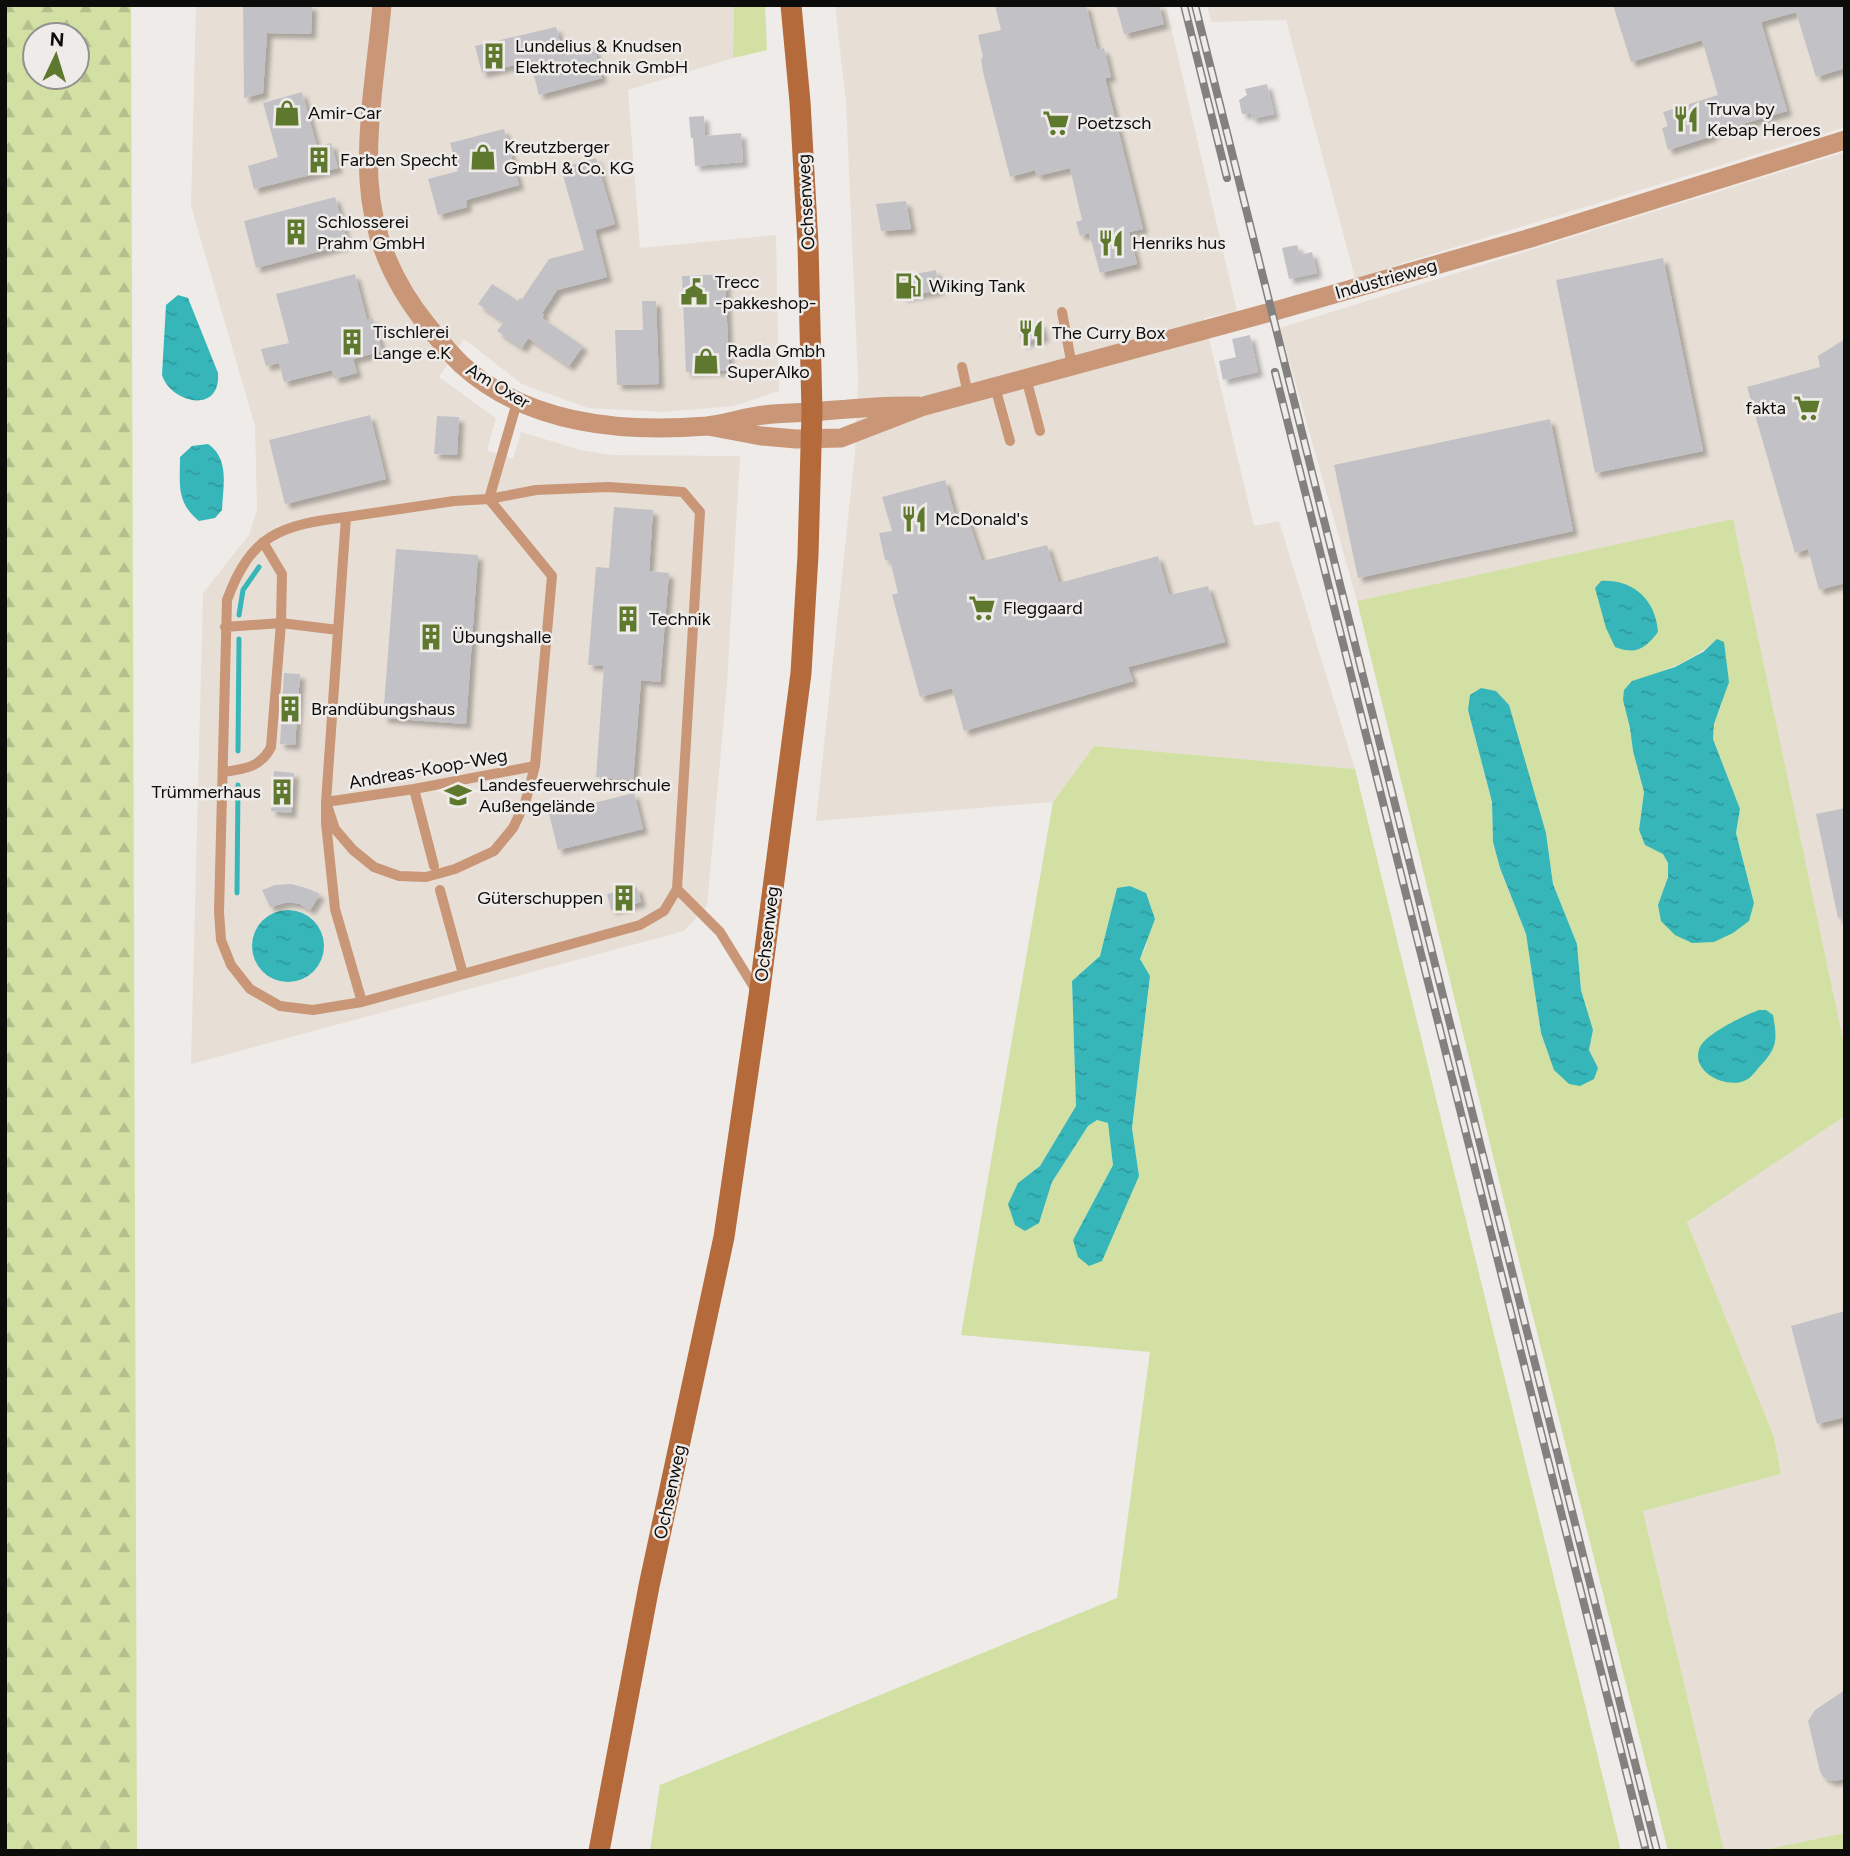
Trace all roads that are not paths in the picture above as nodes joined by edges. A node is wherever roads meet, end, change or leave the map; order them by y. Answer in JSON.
{"nodes":[{"id":1,"x":382,"y":5,"type":"edge"},
{"id":2,"x":792,"y":5,"type":"edge"},
{"id":3,"x":1845,"y":140,"type":"edge"},
{"id":4,"x":1062,"y":312,"type":"dead end"},
{"id":5,"x":1072,"y":366,"type":"junction"},
{"id":6,"x":962,"y":367,"type":"dead end"},
{"id":7,"x":1026,"y":378,"type":"junction"},
{"id":8,"x":995,"y":387,"type":"junction"},
{"id":9,"x":968,"y":394,"type":"junction"},
{"id":10,"x":517,"y":402,"type":"junction"},
{"id":11,"x":924,"y":406,"type":"junction"},
{"id":12,"x":812,"y":412,"type":"junction"},
{"id":13,"x":708,"y":426,"type":"junction"},
{"id":14,"x":1040,"y":431,"type":"dead end"},
{"id":15,"x":812,"y":439,"type":"junction"},
{"id":16,"x":1010,"y":441,"type":"dead end"},
{"id":17,"x":489,"y":499,"type":"junction"},
{"id":18,"x":346,"y":517,"type":"junction"},
{"id":19,"x":263,"y":542,"type":"junction"},
{"id":20,"x":281,"y":623,"type":"junction"},
{"id":21,"x":225,"y":627,"type":"junction"},
{"id":22,"x":338,"y":630,"type":"junction"},
{"id":23,"x":535,"y":766,"type":"junction"},
{"id":24,"x":224,"y":772,"type":"junction"},
{"id":25,"x":414,"y":789,"type":"junction"},
{"id":26,"x":326,"y":802,"type":"junction"},
{"id":27,"x":434,"y":866,"type":"dead end"},
{"id":28,"x":677,"y":889,"type":"junction"},
{"id":29,"x":440,"y":890,"type":"dead end"},
{"id":30,"x":463,"y":974,"type":"junction"},
{"id":31,"x":760,"y":996,"type":"junction"},
{"id":32,"x":362,"y":1002,"type":"junction"},
{"id":33,"x":599,"y":1851,"type":"edge"}],
"edges":[{"from":1,"to":10,"type":"street","name":"Am Oxer"},
{"from":2,"to":12,"type":"main road","name":"Ochsenweg"},
{"from":3,"to":5,"type":"street","name":"Industrieweg"},
{"from":4,"to":5,"type":"lane"},
{"from":5,"to":7,"type":"street","name":"Industrieweg"},
{"from":6,"to":9,"type":"lane"},
{"from":7,"to":8,"type":"street","name":"Industrieweg"},
{"from":7,"to":14,"type":"lane"},
{"from":8,"to":9,"type":"street","name":"Industrieweg"},
{"from":8,"to":16,"type":"lane"},
{"from":9,"to":11,"type":"street","name":"Industrieweg"},
{"from":10,"to":13,"type":"street","name":"Am Oxer"},
{"from":10,"to":17,"type":"lane"},
{"from":11,"to":12,"type":"street","name":"Industrieweg"},
{"from":11,"to":15,"type":"street","name":"Industrieweg"},
{"from":12,"to":13,"type":"street","name":"Am Oxer"},
{"from":12,"to":15,"type":"main road","name":"Ochsenweg"},
{"from":13,"to":15,"type":"street","name":"Am Oxer"},
{"from":15,"to":31,"type":"main road","name":"Ochsenweg"},
{"from":17,"to":18,"type":"lane"},
{"from":17,"to":23,"type":"lane"},
{"from":17,"to":28,"type":"lane"},
{"from":18,"to":19,"type":"lane"},
{"from":18,"to":22,"type":"lane"},
{"from":19,"to":20,"type":"lane"},
{"from":19,"to":21,"type":"lane"},
{"from":20,"to":21,"type":"lane"},
{"from":20,"to":22,"type":"lane"},
{"from":20,"to":24,"type":"lane"},
{"from":21,"to":24,"type":"lane"},
{"from":22,"to":26,"type":"lane"},
{"from":23,"to":25,"type":"lane","name":"Andreas-Koop-Weg"},
{"from":23,"to":26,"type":"lane"},
{"from":24,"to":32,"type":"lane"},
{"from":25,"to":26,"type":"lane","name":"Andreas-Koop-Weg"},
{"from":25,"to":27,"type":"lane"},
{"from":26,"to":32,"type":"lane"},
{"from":28,"to":30,"type":"lane"},
{"from":28,"to":31,"type":"lane"},
{"from":29,"to":30,"type":"lane"},
{"from":30,"to":32,"type":"lane"},
{"from":31,"to":33,"type":"main road","name":"Ochsenweg"}]}
